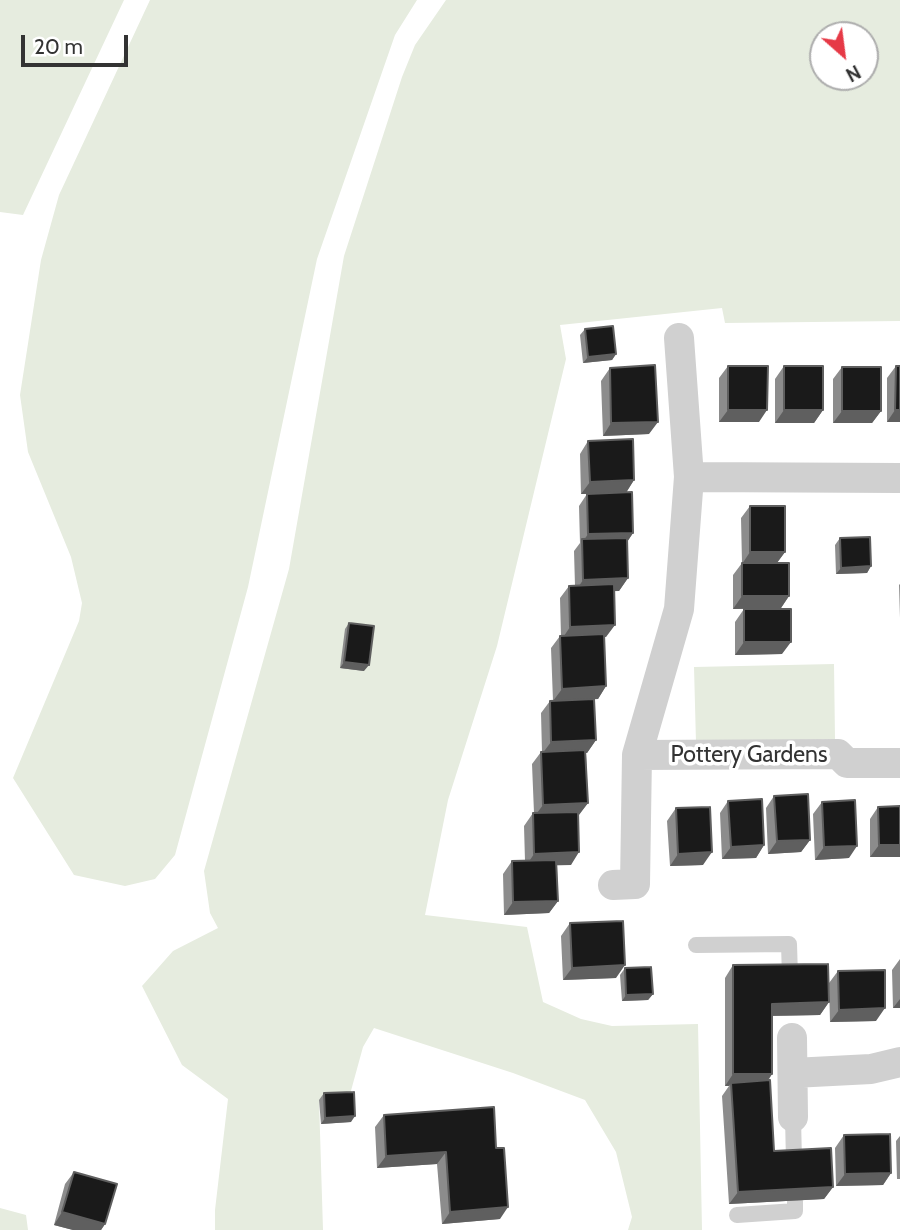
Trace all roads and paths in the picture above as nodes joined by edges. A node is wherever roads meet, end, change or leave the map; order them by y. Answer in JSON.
{"nodes":[{"id":1,"x":679,"y":338,"type":"dead end"},
{"id":2,"x":689,"y":477,"type":"junction"},
{"id":3,"x":900,"y":478,"type":"edge"},
{"id":4,"x":637,"y":755,"type":"junction"},
{"id":5,"x":900,"y":763,"type":"edge"},
{"id":6,"x":613,"y":885,"type":"dead end"},
{"id":7,"x":696,"y":946,"type":"dead end"},
{"id":8,"x":790,"y":976,"type":"edge"},
{"id":9,"x":792,"y":1032,"type":"dead end"},
{"id":10,"x":900,"y":1062,"type":"edge"},
{"id":11,"x":793,"y":1073,"type":"junction"},
{"id":12,"x":793,"y":1117,"type":"joint"},
{"id":13,"x":794,"y":1162,"type":"edge"},
{"id":14,"x":794,"y":1201,"type":"edge"},
{"id":15,"x":737,"y":1214,"type":"dead end"}],
"edges":[{"from":1,"to":2,"type":"street","name":"Pottery Gardens"},
{"from":2,"to":3,"type":"street"},
{"from":2,"to":4,"type":"street","name":"Pottery Gardens"},
{"from":4,"to":5,"type":"street","name":"Pottery Gardens"},
{"from":4,"to":6,"type":"street","name":"Pottery Gardens"},
{"from":7,"to":8,"type":"lane"},
{"from":9,"to":11,"type":"street"},
{"from":10,"to":11,"type":"street"},
{"from":11,"to":12,"type":"street"},
{"from":12,"to":13,"type":"lane"},
{"from":14,"to":15,"type":"lane"}]}
